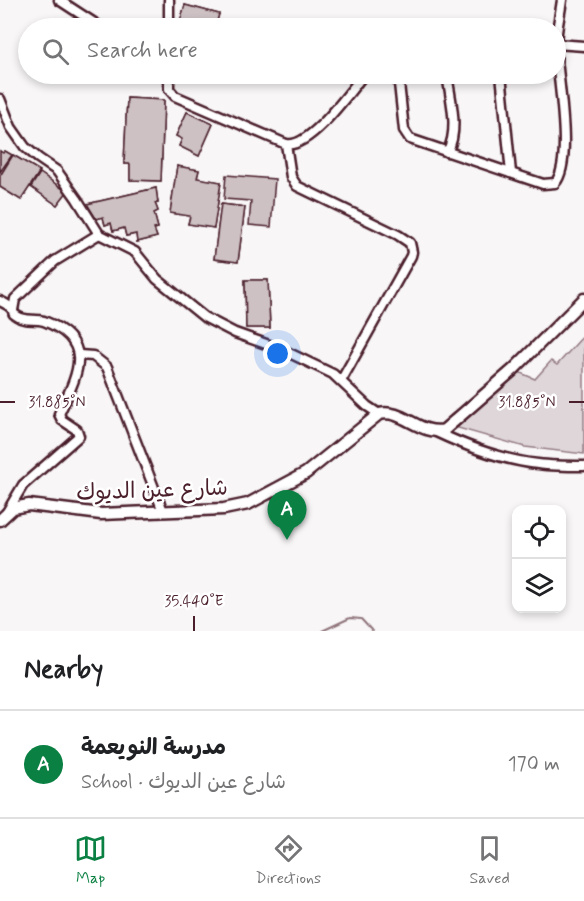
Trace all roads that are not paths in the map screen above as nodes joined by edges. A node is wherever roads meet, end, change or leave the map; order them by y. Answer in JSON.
{"nodes":[{"id":1,"x":59,"y":0,"type":"edge"},
{"id":2,"x":169,"y":0,"type":"edge"},
{"id":3,"x":562,"y":0,"type":"edge"},
{"id":4,"x":87,"y":18,"type":"edge"},
{"id":5,"x":169,"y":18,"type":"edge"},
{"id":6,"x":560,"y":18,"type":"edge"},
{"id":7,"x":566,"y":45,"type":"edge"},
{"id":8,"x":584,"y":46,"type":"edge"},
{"id":9,"x":169,"y":84,"type":"edge"},
{"id":10,"x":356,"y":84,"type":"edge"},
{"id":11,"x":399,"y":84,"type":"edge"},
{"id":12,"x":448,"y":84,"type":"edge"},
{"id":13,"x":502,"y":84,"type":"edge"},
{"id":14,"x":559,"y":84,"type":"edge"},
{"id":15,"x":0,"y":99,"type":"edge"},
{"id":16,"x":3,"y":115,"type":"edge"},
{"id":17,"x":286,"y":144,"type":"junction"},
{"id":18,"x":447,"y":152,"type":"junction"},
{"id":19,"x":511,"y":173,"type":"junction"},
{"id":20,"x":99,"y":234,"type":"junction"},
{"id":21,"x":584,"y":299,"type":"edge"},
{"id":22,"x":0,"y":301,"type":"edge"},
{"id":23,"x":13,"y":310,"type":"junction"},
{"id":24,"x":79,"y":355,"type":"junction"},
{"id":25,"x":341,"y":381,"type":"junction"},
{"id":26,"x":379,"y":414,"type":"junction"},
{"id":27,"x":436,"y":432,"type":"junction"},
{"id":28,"x":584,"y":466,"type":"edge"},
{"id":29,"x":163,"y":511,"type":"junction"},
{"id":30,"x":3,"y":516,"type":"edge"}],
"edges":[{"from":1,"to":4,"type":"street"},
{"from":2,"to":5,"type":"street"},
{"from":3,"to":6,"type":"street"},
{"from":7,"to":8,"type":"street"},
{"from":9,"to":17,"type":"street"},
{"from":10,"to":17,"type":"street"},
{"from":11,"to":18,"type":"street"},
{"from":12,"to":18,"type":"street"},
{"from":13,"to":19,"type":"street"},
{"from":14,"to":19,"type":"street"},
{"from":15,"to":16,"type":"street"},
{"from":16,"to":20,"type":"street"},
{"from":17,"to":25,"type":"street"},
{"from":18,"to":19,"type":"street"},
{"from":20,"to":23,"type":"street"},
{"from":20,"to":25,"type":"street"},
{"from":21,"to":27,"type":"street"},
{"from":22,"to":23,"type":"street"},
{"from":23,"to":24,"type":"street"},
{"from":24,"to":29,"type":"street"},
{"from":24,"to":30,"type":"street"},
{"from":25,"to":26,"type":"street"},
{"from":26,"to":27,"type":"street"},
{"from":26,"to":29,"type":"street","name":"شارع عين الديوك"},
{"from":27,"to":28,"type":"street"},
{"from":29,"to":30,"type":"street","name":"شارع عين الديوك"}]}
